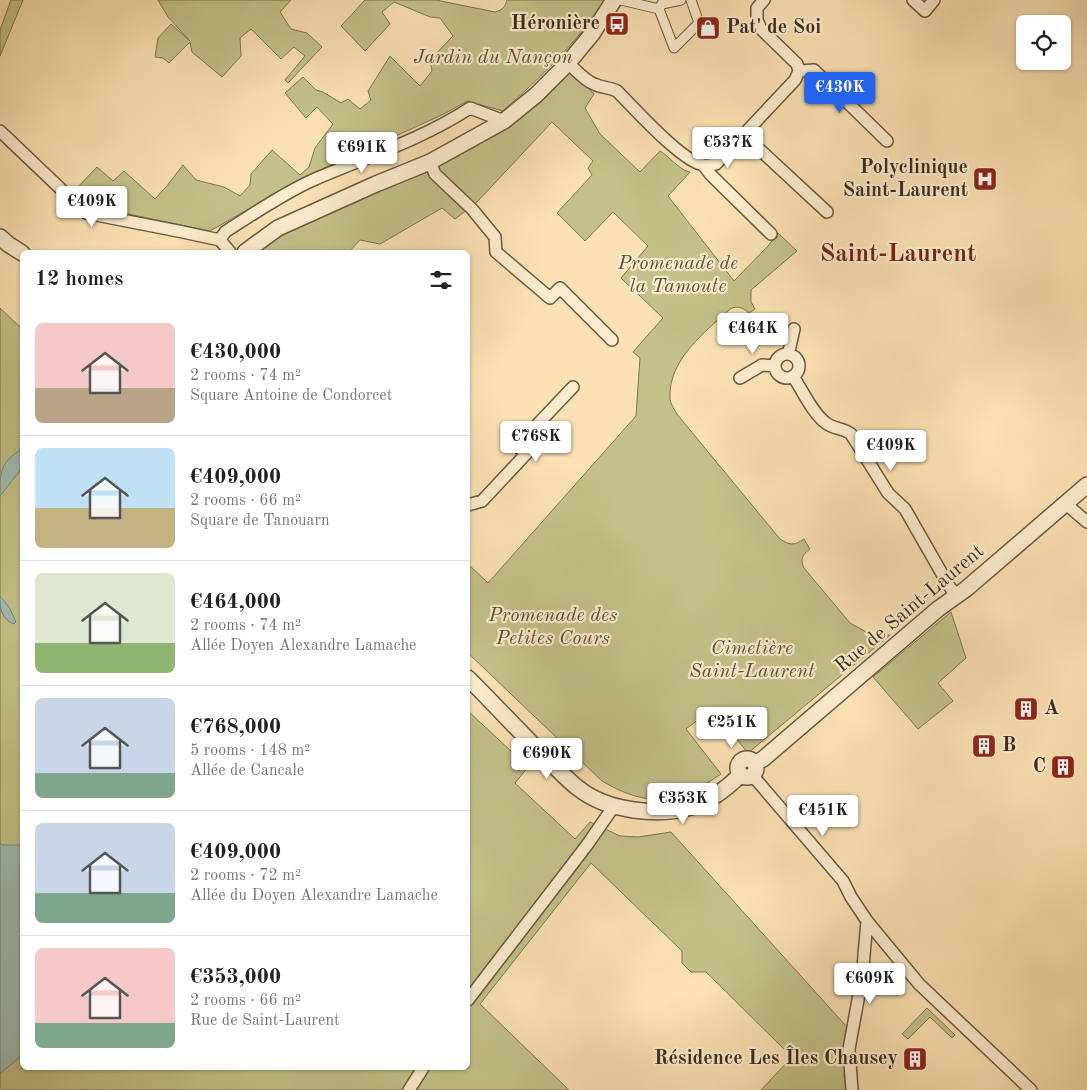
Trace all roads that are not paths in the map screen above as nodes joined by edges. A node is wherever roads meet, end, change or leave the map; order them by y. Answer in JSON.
{"nodes":[{"id":1,"x":614,"y":0,"type":"edge"},
{"id":2,"x":621,"y":0,"type":"edge"},
{"id":3,"x":681,"y":0,"type":"edge"},
{"id":4,"x":691,"y":0,"type":"edge"},
{"id":5,"x":764,"y":0,"type":"edge"},
{"id":6,"x":913,"y":0,"type":"edge"},
{"id":7,"x":934,"y":0,"type":"edge"},
{"id":8,"x":662,"y":5,"type":"edge"},
{"id":9,"x":568,"y":63,"type":"junction"},
{"id":10,"x":799,"y":71,"type":"junction"},
{"id":11,"x":504,"y":121,"type":"junction"},
{"id":12,"x":0,"y":131,"type":"edge"},
{"id":13,"x":744,"y":135,"type":"junction"},
{"id":14,"x":886,"y":141,"type":"dead end"},
{"id":15,"x":430,"y":162,"type":"junction"},
{"id":16,"x":704,"y":166,"type":"junction"},
{"id":17,"x":827,"y":212,"type":"dead end"},
{"id":18,"x":771,"y":234,"type":"dead end"},
{"id":19,"x":220,"y":240,"type":"junction"},
{"id":20,"x":4,"y":241,"type":"edge"},
{"id":21,"x":228,"y":250,"type":"edge"},
{"id":22,"x":248,"y":250,"type":"edge"},
{"id":23,"x":20,"y":252,"type":"edge"},
{"id":24,"x":20,"y":263,"type":"edge"},
{"id":25,"x":794,"y":329,"type":"dead end"},
{"id":26,"x":612,"y":340,"type":"dead end"},
{"id":27,"x":786,"y":354,"type":"junction"},
{"id":28,"x":775,"y":366,"type":"junction"},
{"id":29,"x":793,"y":376,"type":"junction"},
{"id":30,"x":740,"y":378,"type":"dead end"},
{"id":31,"x":573,"y":387,"type":"dead end"},
{"id":32,"x":1087,"y":485,"type":"edge"},
{"id":33,"x":470,"y":503,"type":"edge"},
{"id":34,"x":1066,"y":504,"type":"junction"},
{"id":35,"x":1087,"y":522,"type":"edge"},
{"id":36,"x":957,"y":596,"type":"junction"},
{"id":37,"x":470,"y":680,"type":"edge"},
{"id":38,"x":749,"y":771,"type":"junction"},
{"id":39,"x":614,"y":806,"type":"junction"},
{"id":40,"x":868,"y":921,"type":"junction"},
{"id":41,"x":470,"y":997,"type":"edge"},
{"id":42,"x":422,"y":1070,"type":"edge"},
{"id":43,"x":409,"y":1090,"type":"edge"},
{"id":44,"x":852,"y":1090,"type":"edge"},
{"id":45,"x":1031,"y":1090,"type":"edge"}],
"edges":[{"from":1,"to":9,"type":"street"},
{"from":2,"to":8,"type":"street"},
{"from":3,"to":8,"type":"street"},
{"from":4,"to":8,"type":"street"},
{"from":5,"to":10,"type":"street"},
{"from":6,"to":7,"type":"street"},
{"from":9,"to":11,"type":"street"},
{"from":9,"to":16,"type":"street"},
{"from":10,"to":13,"type":"street"},
{"from":10,"to":14,"type":"street"},
{"from":11,"to":15,"type":"street"},
{"from":11,"to":19,"type":"street"},
{"from":12,"to":19,"type":"street"},
{"from":13,"to":16,"type":"street"},
{"from":13,"to":17,"type":"street"},
{"from":15,"to":22,"type":"street"},
{"from":15,"to":26,"type":"street"},
{"from":16,"to":18,"type":"street"},
{"from":19,"to":21,"type":"street"},
{"from":20,"to":23,"type":"street"},
{"from":20,"to":24,"type":"street"},
{"from":25,"to":27,"type":"street"},
{"from":27,"to":28,"type":"street"},
{"from":27,"to":29,"type":"street"},
{"from":28,"to":29,"type":"street"},
{"from":28,"to":30,"type":"street"},
{"from":29,"to":36,"type":"street"},
{"from":31,"to":33,"type":"street"},
{"from":32,"to":34,"type":"street","name":"Rue de Saint-Laurent"},
{"from":34,"to":35,"type":"street"},
{"from":34,"to":36,"type":"street","name":"Rue de Saint-Laurent"},
{"from":36,"to":38,"type":"street","name":"Rue de Saint-Laurent"},
{"from":37,"to":39,"type":"street","name":"Rue de Saint-Laurent"},
{"from":38,"to":39,"type":"street","name":"Rue de Saint-Laurent"},
{"from":38,"to":40,"type":"street"},
{"from":39,"to":41,"type":"street"},
{"from":40,"to":44,"type":"street"},
{"from":40,"to":45,"type":"street"},
{"from":42,"to":43,"type":"street"}]}
